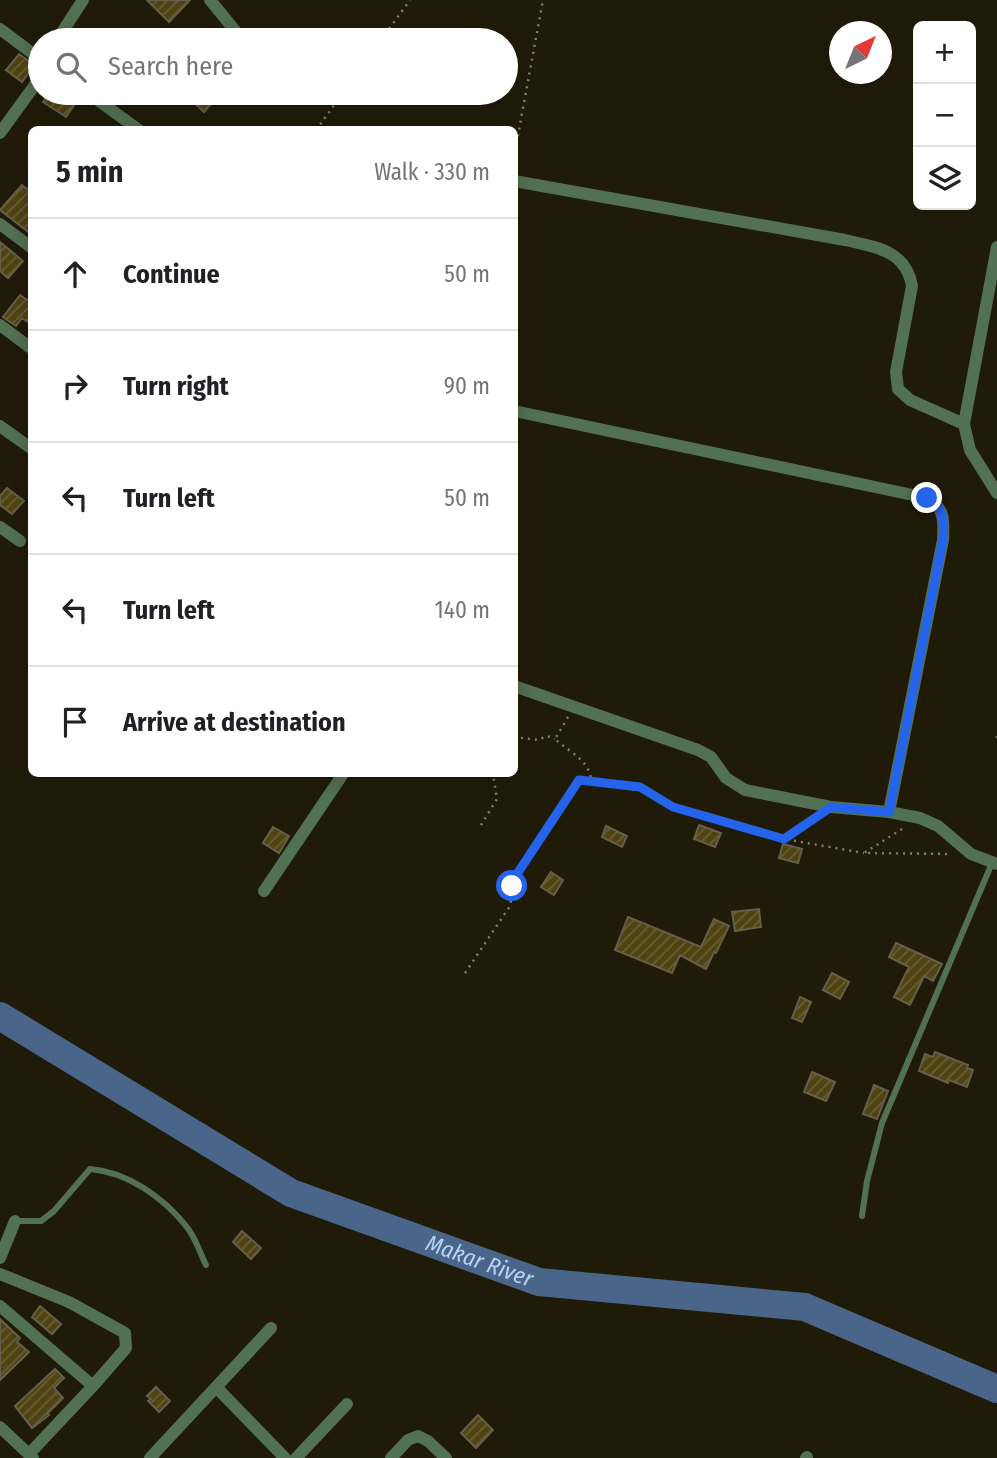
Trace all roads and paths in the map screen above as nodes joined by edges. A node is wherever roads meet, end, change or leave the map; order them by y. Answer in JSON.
{"nodes":[{"id":1,"x":83,"y":0,"type":"edge"},
{"id":2,"x":211,"y":0,"type":"edge"},
{"id":3,"x":410,"y":0,"type":"edge"},
{"id":4,"x":543,"y":0,"type":"edge"},
{"id":5,"x":65,"y":28,"type":"edge"},
{"id":6,"x":233,"y":28,"type":"edge"},
{"id":7,"x":390,"y":28,"type":"edge"},
{"id":8,"x":0,"y":29,"type":"edge"},
{"id":9,"x":28,"y":50,"type":"edge"},
{"id":10,"x":28,"y":93,"type":"edge"},
{"id":11,"x":105,"y":105,"type":"edge"},
{"id":12,"x":334,"y":105,"type":"edge"},
{"id":13,"x":2,"y":126,"type":"edge"},
{"id":14,"x":133,"y":126,"type":"edge"},
{"id":15,"x":319,"y":126,"type":"edge"},
{"id":16,"x":518,"y":135,"type":"edge"},
{"id":17,"x":518,"y":182,"type":"edge"},
{"id":18,"x":0,"y":225,"type":"edge"},
{"id":19,"x":28,"y":245,"type":"edge"},
{"id":20,"x":997,"y":247,"type":"edge"},
{"id":21,"x":0,"y":325,"type":"edge"},
{"id":22,"x":28,"y":346,"type":"edge"},
{"id":23,"x":518,"y":412,"type":"edge"},
{"id":24,"x":964,"y":424,"type":"junction"},
{"id":25,"x":0,"y":426,"type":"edge"},
{"id":26,"x":28,"y":446,"type":"edge"},
{"id":27,"x":997,"y":493,"type":"edge"},
{"id":28,"x":0,"y":527,"type":"edge"},
{"id":29,"x":20,"y":541,"type":"dead end"},
{"id":30,"x":518,"y":688,"type":"edge"},
{"id":31,"x":572,"y":708,"type":"junction"},
{"id":32,"x":518,"y":736,"type":"edge"},
{"id":33,"x":555,"y":739,"type":"junction"},
{"id":34,"x":341,"y":777,"type":"edge"},
{"id":35,"x":494,"y":777,"type":"edge"},
{"id":36,"x":592,"y":781,"type":"junction"},
{"id":37,"x":831,"y":807,"type":"junction"},
{"id":38,"x":889,"y":812,"type":"junction"},
{"id":39,"x":920,"y":818,"type":"junction"},
{"id":40,"x":481,"y":825,"type":"dead end"},
{"id":41,"x":784,"y":839,"type":"junction"},
{"id":42,"x":864,"y":853,"type":"junction"},
{"id":43,"x":971,"y":854,"type":"junction"},
{"id":44,"x":995,"y":863,"type":"edge"},
{"id":45,"x":264,"y":891,"type":"dead end"},
{"id":46,"x":465,"y":974,"type":"dead end"},
{"id":47,"x":862,"y":1216,"type":"dead end"},
{"id":48,"x":15,"y":1221,"type":"joint"},
{"id":49,"x":0,"y":1258,"type":"edge"},
{"id":50,"x":206,"y":1265,"type":"dead end"},
{"id":51,"x":0,"y":1274,"type":"edge"},
{"id":52,"x":0,"y":1306,"type":"edge"},
{"id":53,"x":271,"y":1328,"type":"dead end"},
{"id":54,"x":93,"y":1386,"type":"junction"},
{"id":55,"x":216,"y":1387,"type":"junction"},
{"id":56,"x":347,"y":1404,"type":"dead end"},
{"id":57,"x":0,"y":1427,"type":"edge"},
{"id":58,"x":31,"y":1456,"type":"edge"},
{"id":59,"x":150,"y":1458,"type":"edge"},
{"id":60,"x":285,"y":1458,"type":"edge"},
{"id":61,"x":296,"y":1458,"type":"edge"},
{"id":62,"x":391,"y":1458,"type":"edge"},
{"id":63,"x":446,"y":1458,"type":"edge"}],
"edges":[{"from":1,"to":5,"type":"street"},
{"from":2,"to":6,"type":"street"},
{"from":3,"to":7,"type":"path"},
{"from":4,"to":16,"type":"path"},
{"from":8,"to":9,"type":"street"},
{"from":10,"to":13,"type":"street"},
{"from":11,"to":14,"type":"street"},
{"from":12,"to":15,"type":"path"},
{"from":17,"to":24,"type":"street"},
{"from":18,"to":19,"type":"street"},
{"from":20,"to":24,"type":"street"},
{"from":21,"to":22,"type":"street"},
{"from":23,"to":38,"type":"street"},
{"from":24,"to":27,"type":"street"},
{"from":25,"to":26,"type":"street"},
{"from":28,"to":29,"type":"street"},
{"from":30,"to":31,"type":"street"},
{"from":31,"to":33,"type":"path"},
{"from":31,"to":37,"type":"street"},
{"from":32,"to":33,"type":"path"},
{"from":33,"to":36,"type":"path"},
{"from":34,"to":45,"type":"street"},
{"from":35,"to":40,"type":"path"},
{"from":36,"to":41,"type":"path"},
{"from":36,"to":46,"type":"path"},
{"from":37,"to":38,"type":"street"},
{"from":37,"to":41,"type":"path"},
{"from":38,"to":39,"type":"street"},
{"from":39,"to":42,"type":"path"},
{"from":39,"to":43,"type":"street"},
{"from":41,"to":42,"type":"path"},
{"from":42,"to":43,"type":"path"},
{"from":43,"to":44,"type":"street"},
{"from":44,"to":47,"type":"lane"},
{"from":48,"to":49,"type":"street"},
{"from":48,"to":50,"type":"lane"},
{"from":51,"to":54,"type":"street"},
{"from":52,"to":54,"type":"street"},
{"from":53,"to":55,"type":"street"},
{"from":54,"to":58,"type":"street"},
{"from":55,"to":59,"type":"street"},
{"from":55,"to":60,"type":"street"},
{"from":56,"to":61,"type":"street"},
{"from":57,"to":58,"type":"street"},
{"from":62,"to":63,"type":"street"}]}
